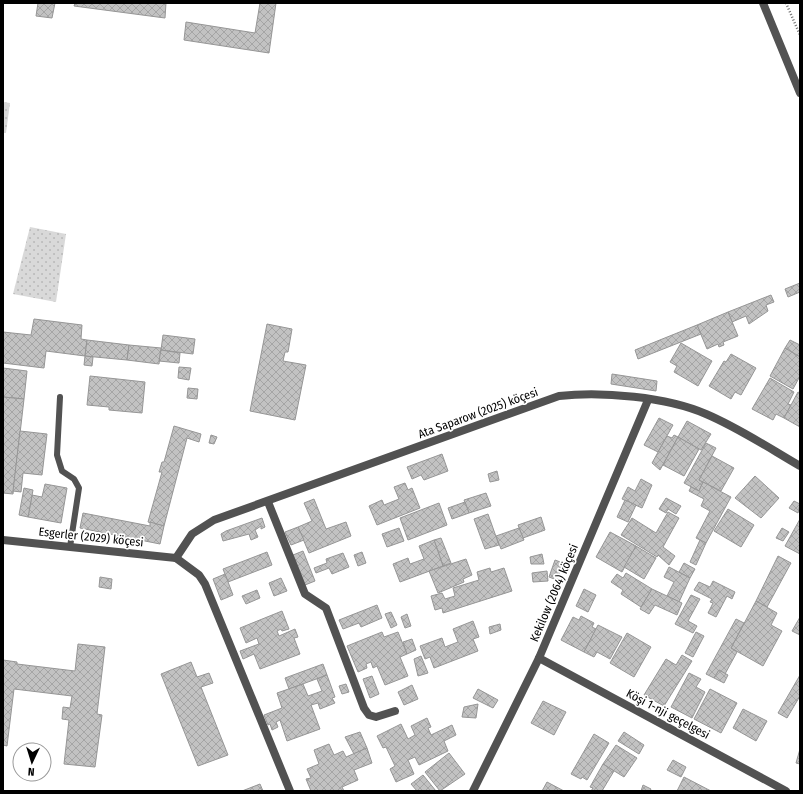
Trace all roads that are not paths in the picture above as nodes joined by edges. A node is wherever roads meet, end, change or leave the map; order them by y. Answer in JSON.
{"nodes":[{"id":1,"x":762,"y":3,"type":"edge"},
{"id":2,"x":800,"y":93,"type":"edge"},
{"id":3,"x":60,"y":397,"type":"dead end"},
{"id":4,"x":648,"y":400,"type":"junction"},
{"id":5,"x":800,"y":466,"type":"edge"},
{"id":6,"x":268,"y":502,"type":"junction"},
{"id":7,"x":3,"y":540,"type":"edge"},
{"id":8,"x":70,"y":547,"type":"junction"},
{"id":9,"x":176,"y":558,"type":"junction"},
{"id":10,"x":539,"y":658,"type":"junction"},
{"id":11,"x":395,"y":711,"type":"dead end"},
{"id":12,"x":290,"y":791,"type":"edge"},
{"id":13,"x":473,"y":791,"type":"edge"},
{"id":14,"x":786,"y":791,"type":"edge"}],
"edges":[{"from":1,"to":2,"type":"street"},
{"from":3,"to":8,"type":"lane"},
{"from":4,"to":5,"type":"street","name":"Ata Saparow (2025) köçesi"},
{"from":4,"to":6,"type":"street","name":"Ata Saparow (2025) köçesi"},
{"from":4,"to":10,"type":"street","name":"Kekilow (2064) köçesi"},
{"from":6,"to":9,"type":"street","name":"Ata Saparow (2025) köçesi"},
{"from":6,"to":11,"type":"street"},
{"from":7,"to":8,"type":"street","name":"Esgerler (2029) köçesi"},
{"from":8,"to":9,"type":"street","name":"Esgerler (2029) köçesi"},
{"from":9,"to":12,"type":"street"},
{"from":10,"to":13,"type":"street","name":"Kekilow (2064) köçesi"},
{"from":10,"to":14,"type":"street","name":"Köşi 1-nji geçelgesi"}]}
